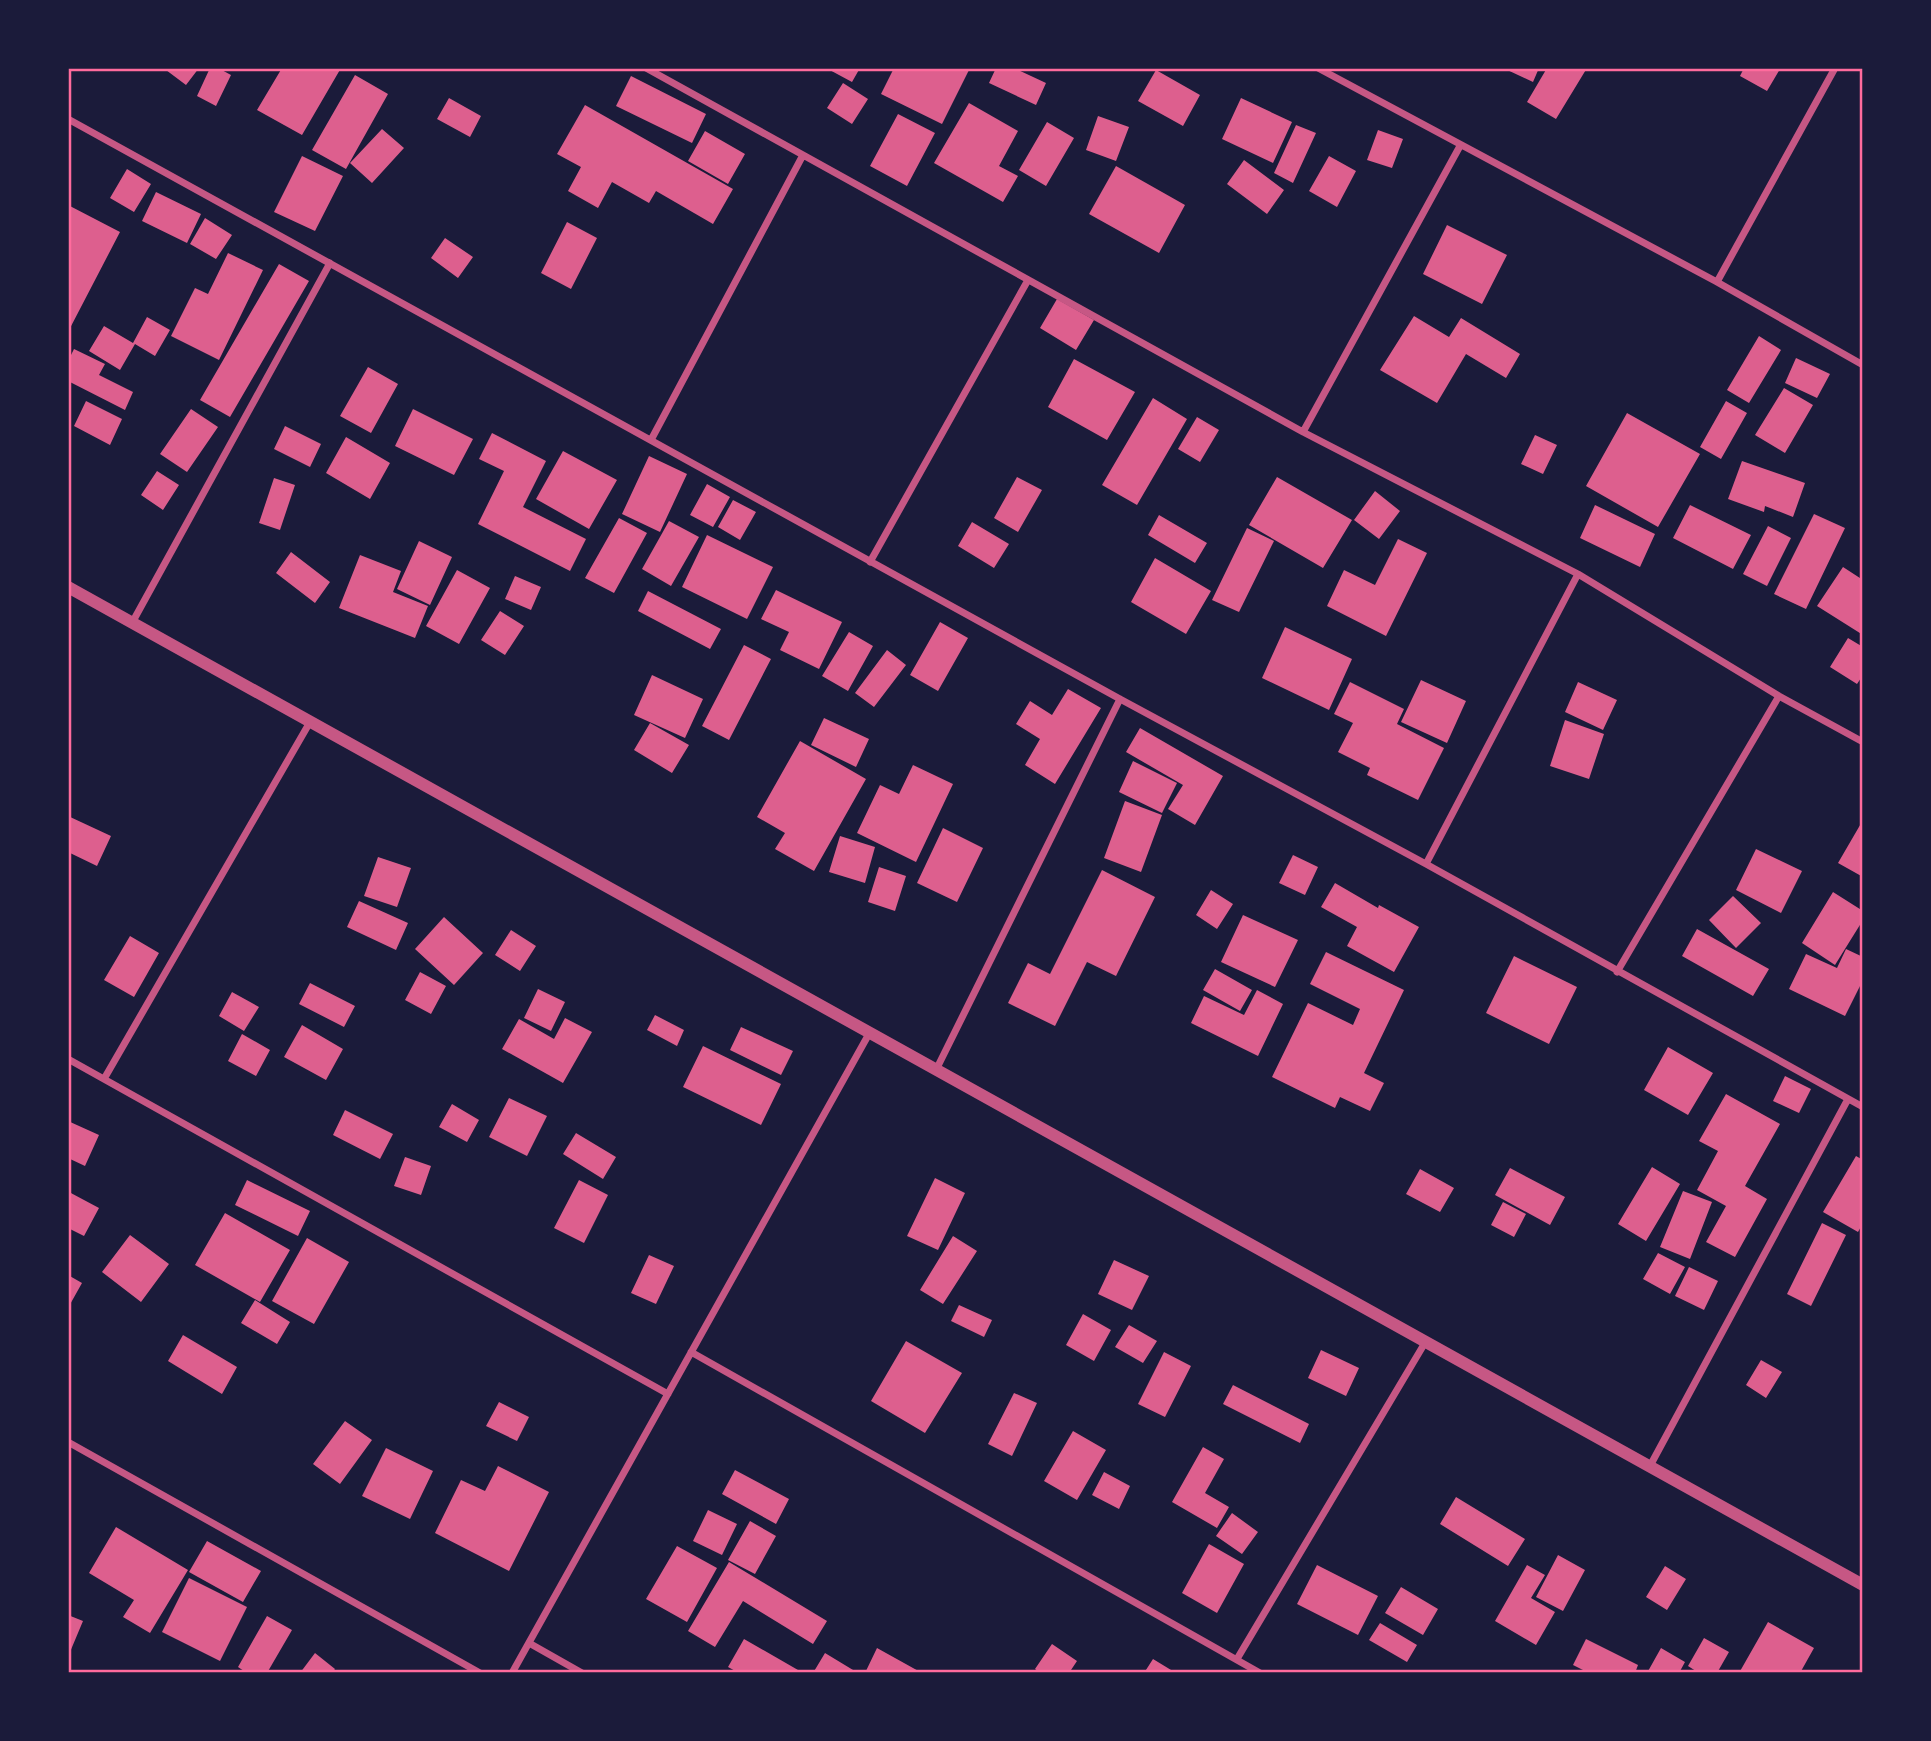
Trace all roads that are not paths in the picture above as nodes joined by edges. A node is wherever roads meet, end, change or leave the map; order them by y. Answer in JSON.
{"nodes":[{"id":1,"x":646,"y":68,"type":"edge"},
{"id":2,"x":1318,"y":68,"type":"edge"},
{"id":3,"x":1835,"y":68,"type":"edge"},
{"id":4,"x":68,"y":119,"type":"edge"},
{"id":5,"x":1460,"y":146,"type":"junction"},
{"id":6,"x":803,"y":155,"type":"junction"},
{"id":7,"x":330,"y":263,"type":"junction"},
{"id":8,"x":1028,"y":280,"type":"junction"},
{"id":9,"x":1717,"y":282,"type":"junction"},
{"id":10,"x":1863,"y":365,"type":"edge"},
{"id":11,"x":1303,"y":432,"type":"junction"},
{"id":12,"x":651,"y":440,"type":"junction"},
{"id":13,"x":870,"y":562,"type":"junction"},
{"id":14,"x":1578,"y":574,"type":"junction"},
{"id":15,"x":68,"y":587,"type":"edge"},
{"id":16,"x":132,"y":623,"type":"junction"},
{"id":17,"x":1779,"y":696,"type":"junction"},
{"id":18,"x":1120,"y":699,"type":"junction"},
{"id":19,"x":310,"y":722,"type":"junction"},
{"id":20,"x":1863,"y":742,"type":"edge"},
{"id":21,"x":1426,"y":864,"type":"junction"},
{"id":22,"x":1617,"y":972,"type":"junction"},
{"id":23,"x":870,"y":1032,"type":"junction"},
{"id":24,"x":68,"y":1059,"type":"edge"},
{"id":25,"x":936,"y":1070,"type":"junction"},
{"id":26,"x":104,"y":1079,"type":"junction"},
{"id":27,"x":1849,"y":1099,"type":"junction"},
{"id":28,"x":1863,"y":1107,"type":"edge"},
{"id":29,"x":1426,"y":1341,"type":"junction"},
{"id":30,"x":691,"y":1352,"type":"junction"},
{"id":31,"x":668,"y":1394,"type":"junction"},
{"id":32,"x":68,"y":1443,"type":"edge"},
{"id":33,"x":1650,"y":1466,"type":"junction"},
{"id":34,"x":1863,"y":1585,"type":"edge"},
{"id":35,"x":529,"y":1643,"type":"junction"},
{"id":36,"x":1237,"y":1659,"type":"junction"},
{"id":37,"x":480,"y":1673,"type":"edge"},
{"id":38,"x":512,"y":1673,"type":"edge"},
{"id":39,"x":582,"y":1673,"type":"edge"},
{"id":40,"x":1260,"y":1673,"type":"edge"}],
"edges":[{"from":1,"to":6,"type":"street"},
{"from":2,"to":5,"type":"street"},
{"from":3,"to":9,"type":"street"},
{"from":4,"to":7,"type":"street"},
{"from":5,"to":9,"type":"street"},
{"from":5,"to":11,"type":"street"},
{"from":6,"to":8,"type":"street"},
{"from":6,"to":12,"type":"street"},
{"from":7,"to":12,"type":"street"},
{"from":7,"to":16,"type":"street"},
{"from":8,"to":11,"type":"street"},
{"from":8,"to":13,"type":"street"},
{"from":9,"to":10,"type":"street"},
{"from":11,"to":14,"type":"street"},
{"from":12,"to":13,"type":"street"},
{"from":13,"to":18,"type":"street"},
{"from":14,"to":17,"type":"street"},
{"from":14,"to":21,"type":"street"},
{"from":15,"to":16,"type":"street"},
{"from":16,"to":19,"type":"street"},
{"from":17,"to":20,"type":"street"},
{"from":17,"to":22,"type":"street"},
{"from":18,"to":21,"type":"street"},
{"from":18,"to":25,"type":"street"},
{"from":19,"to":23,"type":"street"},
{"from":19,"to":26,"type":"street"},
{"from":21,"to":22,"type":"street"},
{"from":22,"to":27,"type":"street"},
{"from":23,"to":25,"type":"street"},
{"from":23,"to":30,"type":"street"},
{"from":24,"to":26,"type":"street"},
{"from":25,"to":29,"type":"street"},
{"from":26,"to":31,"type":"street"},
{"from":27,"to":28,"type":"street"},
{"from":27,"to":33,"type":"street"},
{"from":29,"to":33,"type":"street"},
{"from":29,"to":36,"type":"street"},
{"from":30,"to":31,"type":"street"},
{"from":30,"to":36,"type":"street"},
{"from":31,"to":35,"type":"street"},
{"from":32,"to":37,"type":"street"},
{"from":33,"to":34,"type":"street"},
{"from":35,"to":38,"type":"street"},
{"from":35,"to":39,"type":"street"},
{"from":36,"to":40,"type":"street"}]}
